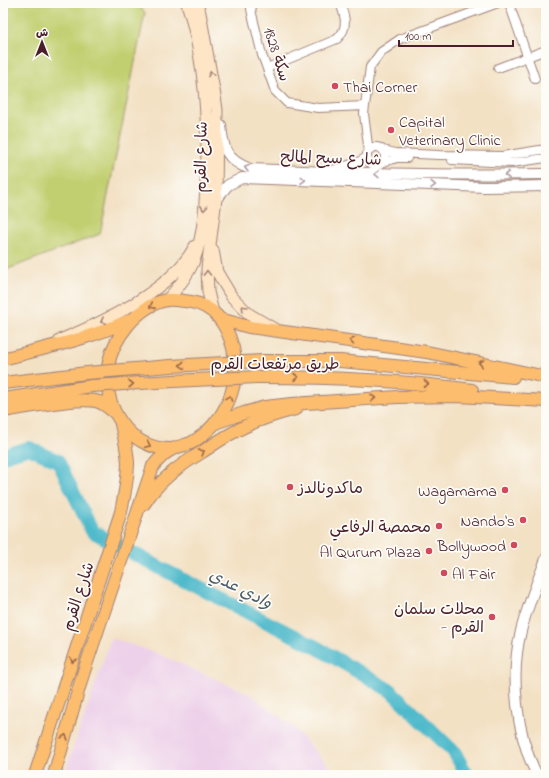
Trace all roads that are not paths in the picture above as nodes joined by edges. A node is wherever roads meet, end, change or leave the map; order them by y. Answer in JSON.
{"nodes":[{"id":1,"x":187,"y":3,"type":"edge"},
{"id":2,"x":197,"y":3,"type":"edge"},
{"id":3,"x":254,"y":3,"type":"edge"},
{"id":4,"x":340,"y":3,"type":"edge"},
{"id":5,"x":498,"y":3,"type":"edge"},
{"id":6,"x":509,"y":3,"type":"edge"},
{"id":7,"x":546,"y":50,"type":"edge"},
{"id":8,"x":527,"y":57,"type":"junction"},
{"id":9,"x":266,"y":68,"type":"junction"},
{"id":10,"x":498,"y":68,"type":"dead end"},
{"id":11,"x":535,"y":79,"type":"dead end"},
{"id":12,"x":215,"y":96,"type":"junction"},
{"id":13,"x":365,"y":106,"type":"junction"},
{"id":14,"x":368,"y":137,"type":"junction"},
{"id":15,"x":380,"y":148,"type":"junction"},
{"id":16,"x":546,"y":149,"type":"edge"},
{"id":17,"x":367,"y":155,"type":"junction"},
{"id":18,"x":546,"y":158,"type":"edge"},
{"id":19,"x":384,"y":162,"type":"junction"},
{"id":20,"x":317,"y":172,"type":"junction"},
{"id":21,"x":546,"y":174,"type":"edge"},
{"id":22,"x":546,"y":186,"type":"edge"},
{"id":23,"x":505,"y":187,"type":"junction"},
{"id":24,"x":546,"y":193,"type":"edge"},
{"id":25,"x":216,"y":199,"type":"junction"},
{"id":26,"x":206,"y":235,"type":"junction"},
{"id":27,"x":167,"y":300,"type":"junction"},
{"id":28,"x":217,"y":315,"type":"junction"},
{"id":29,"x":133,"y":318,"type":"junction"},
{"id":30,"x":276,"y":330,"type":"junction"},
{"id":31,"x":35,"y":350,"type":"junction"},
{"id":32,"x":3,"y":359,"type":"edge"},
{"id":33,"x":546,"y":379,"type":"edge"},
{"id":34,"x":3,"y":383,"type":"edge"},
{"id":35,"x":3,"y":399,"type":"edge"},
{"id":36,"x":334,"y":401,"type":"junction"},
{"id":37,"x":546,"y":401,"type":"edge"},
{"id":38,"x":3,"y":411,"type":"edge"},
{"id":39,"x":115,"y":413,"type":"junction"},
{"id":40,"x":121,"y":424,"type":"junction"},
{"id":41,"x":215,"y":424,"type":"junction"},
{"id":42,"x":171,"y":449,"type":"junction"},
{"id":43,"x":136,"y":517,"type":"junction"},
{"id":44,"x":546,"y":559,"type":"edge"},
{"id":45,"x":36,"y":775,"type":"edge"},
{"id":46,"x":54,"y":775,"type":"edge"},
{"id":47,"x":537,"y":775,"type":"edge"}],
"edges":[{"from":1,"to":26,"type":"main road","name":"شارع القرم","one_way":true},
{"from":12,"to":2,"type":"main road","name":"شارع القرم","one_way":true},
{"from":3,"to":9,"type":"street","name":"سكة 1828"},
{"from":4,"to":9,"type":"street"},
{"from":5,"to":13,"type":"street"},
{"from":6,"to":8,"type":"street"},
{"from":7,"to":8,"type":"street"},
{"from":8,"to":10,"type":"street"},
{"from":8,"to":11,"type":"street"},
{"from":9,"to":13,"type":"street","name":"سكة 1828"},
{"from":20,"to":12,"type":"street","name":"شارع سيح المالح","one_way":true},
{"from":12,"to":25,"type":"main road","name":"شارع القرم"},
{"from":13,"to":14,"type":"street"},
{"from":14,"to":15,"type":"street"},
{"from":14,"to":17,"type":"street"},
{"from":15,"to":16,"type":"street"},
{"from":15,"to":17,"type":"street"},
{"from":15,"to":19,"type":"street"},
{"from":17,"to":19,"type":"street"},
{"from":17,"to":20,"type":"street"},
{"from":18,"to":19,"type":"street"},
{"from":21,"to":20,"type":"street","name":"شارع سيح المالح","one_way":true},
{"from":22,"to":23,"type":"street","name":"شارع سيح المالح"},
{"from":23,"to":24,"type":"street"},
{"from":25,"to":23,"type":"street","name":"شارع سيح المالح","one_way":true},
{"from":25,"to":26,"type":"main road","name":"شارع القرم"},
{"from":26,"to":27,"type":"main road","name":"شارع القرم"},
{"from":28,"to":26,"type":"main road","name":"شارع القرم","one_way":true},
{"from":30,"to":26,"type":"main road","one_way":true},
{"from":26,"to":31,"type":"main road","one_way":true},
{"from":27,"to":28,"type":"main road"},
{"from":27,"to":29,"type":"main road","one_way":true},
{"from":28,"to":30,"type":"main road"},
{"from":41,"to":28,"type":"main road","one_way":true},
{"from":29,"to":31,"type":"main road"},
{"from":29,"to":39,"type":"main road"},
{"from":33,"to":30,"type":"main road","one_way":true},
{"from":31,"to":32,"type":"main road"},
{"from":33,"to":34,"type":"main road","name":"طريق مرتفعات القرم","one_way":true,"bridge":true},
{"from":35,"to":37,"type":"main road","name":"طريق مرتفعات القرم","one_way":true,"bridge":true},
{"from":36,"to":37,"type":"main road","one_way":true},
{"from":36,"to":41,"type":"main road"},
{"from":43,"to":36,"type":"main road","one_way":true},
{"from":38,"to":39,"type":"main road"},
{"from":39,"to":40,"type":"main road"},
{"from":40,"to":42,"type":"main road","one_way":true},
{"from":40,"to":45,"type":"main road","name":"شارع القرم","one_way":true},
{"from":41,"to":42,"type":"main road"},
{"from":42,"to":43,"type":"main road","name":"شارع القرم"},
{"from":46,"to":43,"type":"main road","name":"شارع القرم","one_way":true},
{"from":44,"to":47,"type":"street"}]}
